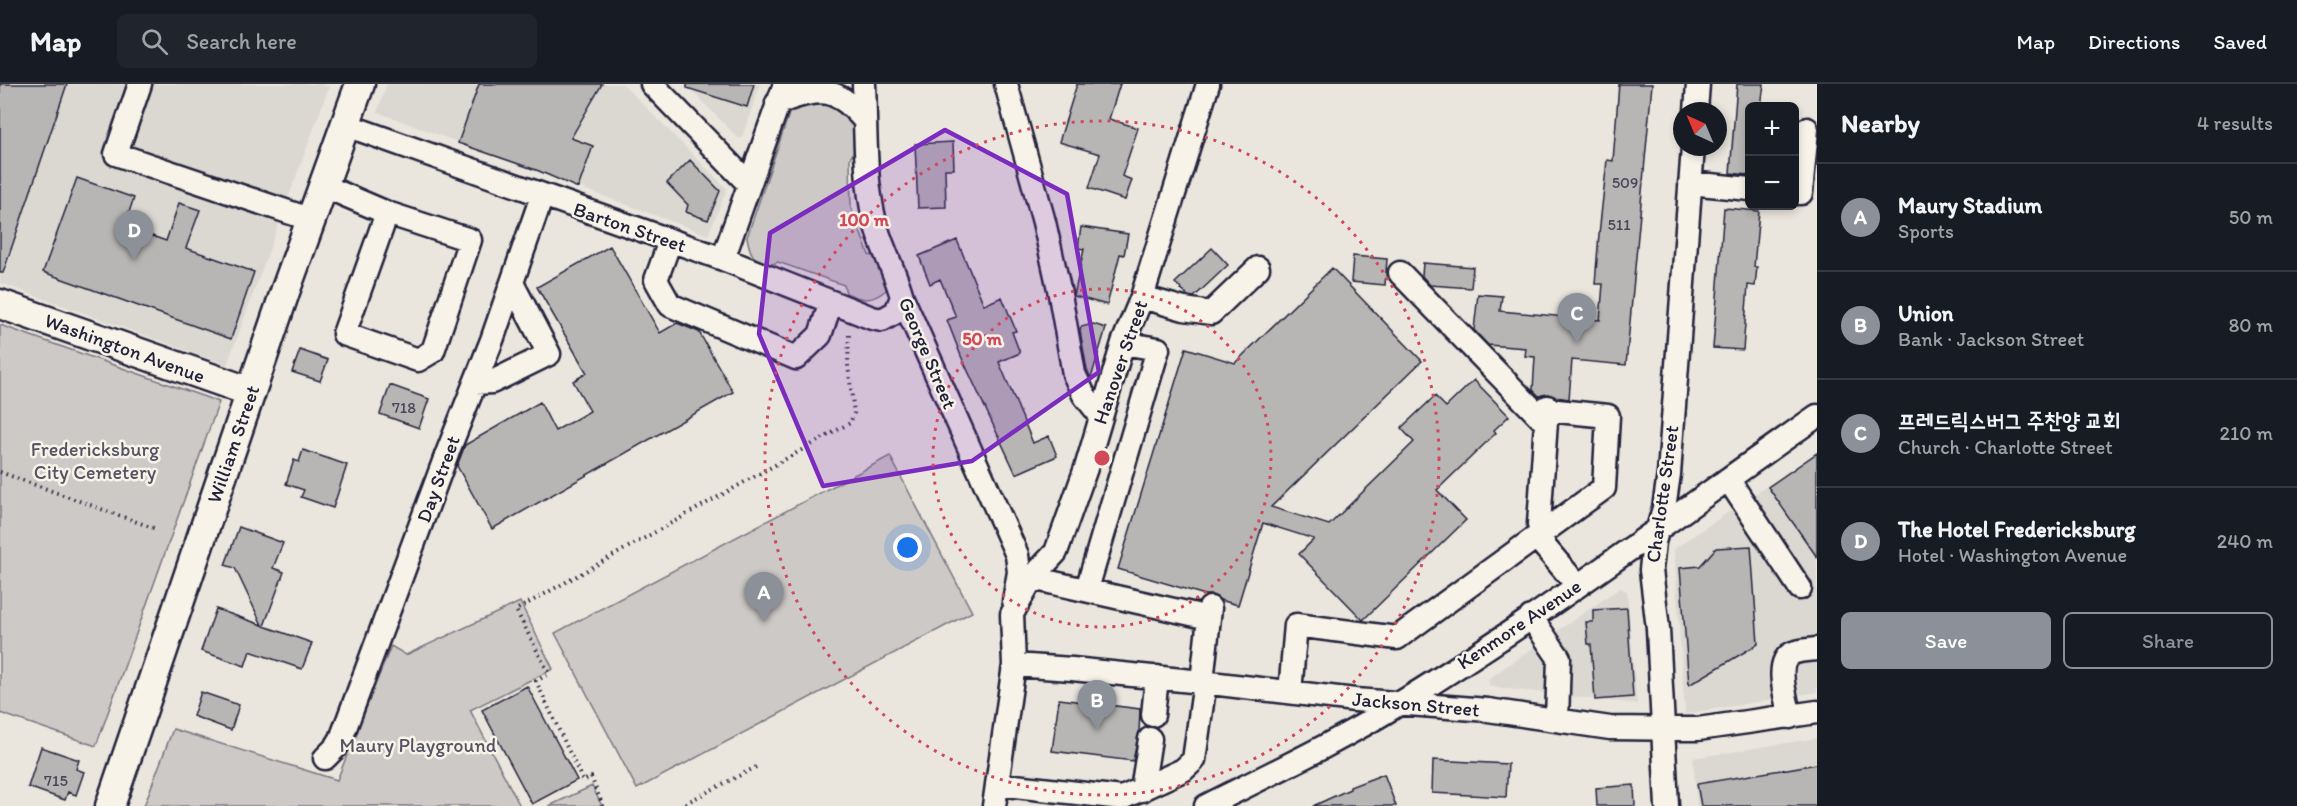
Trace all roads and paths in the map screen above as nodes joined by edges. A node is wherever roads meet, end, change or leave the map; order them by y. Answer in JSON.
{"nodes":[{"id":1,"x":140,"y":84,"type":"edge"},
{"id":2,"x":360,"y":84,"type":"edge"},
{"id":3,"x":652,"y":84,"type":"edge"},
{"id":4,"x":864,"y":84,"type":"edge"},
{"id":5,"x":1006,"y":84,"type":"edge"},
{"id":6,"x":1208,"y":84,"type":"edge"},
{"id":7,"x":1698,"y":84,"type":"edge"},
{"id":8,"x":781,"y":94,"type":"edge"},
{"id":9,"x":1697,"y":102,"type":"edge"},
{"id":10,"x":865,"y":121,"type":"junction"},
{"id":11,"x":346,"y":125,"type":"junction"},
{"id":12,"x":1807,"y":129,"type":"dead end"},
{"id":13,"x":1692,"y":156,"type":"edge"},
{"id":14,"x":748,"y":183,"type":"junction"},
{"id":15,"x":1690,"y":183,"type":"junction"},
{"id":16,"x":324,"y":186,"type":"junction"},
{"id":17,"x":1745,"y":189,"type":"edge"},
{"id":18,"x":1799,"y":193,"type":"edge"},
{"id":19,"x":542,"y":196,"type":"junction"},
{"id":20,"x":387,"y":213,"type":"junction"},
{"id":21,"x":312,"y":220,"type":"junction"},
{"id":22,"x":670,"y":241,"type":"junction"},
{"id":23,"x":723,"y":259,"type":"junction"},
{"id":24,"x":1258,"y":268,"type":"dead end"},
{"id":25,"x":1400,"y":273,"type":"dead end"},
{"id":26,"x":512,"y":282,"type":"junction"},
{"id":27,"x":902,"y":297,"type":"junction"},
{"id":28,"x":1142,"y":297,"type":"junction"},
{"id":29,"x":831,"y":302,"type":"junction"},
{"id":30,"x":0,"y":304,"type":"edge"},
{"id":31,"x":849,"y":333,"type":"dead end"},
{"id":32,"x":1123,"y":343,"type":"junction"},
{"id":33,"x":475,"y":382,"type":"junction"},
{"id":34,"x":251,"y":392,"type":"junction"},
{"id":35,"x":1547,"y":411,"type":"junction"},
{"id":36,"x":1101,"y":416,"type":"junction"},
{"id":37,"x":1817,"y":416,"type":"edge"},
{"id":38,"x":0,"y":472,"type":"edge"},
{"id":39,"x":1728,"y":479,"type":"junction"},
{"id":40,"x":1658,"y":528,"type":"junction"},
{"id":41,"x":156,"y":529,"type":"dead end"},
{"id":42,"x":1541,"y":533,"type":"junction"},
{"id":43,"x":1032,"y":578,"type":"junction"},
{"id":44,"x":1576,"y":585,"type":"junction"},
{"id":45,"x":1800,"y":588,"type":"dead end"},
{"id":46,"x":1087,"y":589,"type":"junction"},
{"id":47,"x":1012,"y":614,"type":"junction"},
{"id":48,"x":1531,"y":617,"type":"junction"},
{"id":49,"x":1817,"y":649,"type":"edge"},
{"id":50,"x":1014,"y":665,"type":"junction"},
{"id":51,"x":1157,"y":677,"type":"junction"},
{"id":52,"x":1203,"y":682,"type":"junction"},
{"id":53,"x":1290,"y":693,"type":"junction"},
{"id":54,"x":1400,"y":704,"type":"junction"},
{"id":55,"x":1817,"y":712,"type":"edge"},
{"id":56,"x":1153,"y":715,"type":"dead end"},
{"id":57,"x":1790,"y":717,"type":"junction"},
{"id":58,"x":1557,"y":720,"type":"junction"},
{"id":59,"x":1663,"y":730,"type":"junction"},
{"id":60,"x":1149,"y":739,"type":"dead end"},
{"id":61,"x":325,"y":758,"type":"dead end"},
{"id":62,"x":756,"y":767,"type":"dead end"},
{"id":63,"x":1142,"y":790,"type":"junction"},
{"id":64,"x":996,"y":795,"type":"edge"},
{"id":65,"x":114,"y":801,"type":"edge"},
{"id":66,"x":603,"y":806,"type":"edge"},
{"id":67,"x":680,"y":806,"type":"edge"},
{"id":68,"x":1206,"y":806,"type":"edge"},
{"id":69,"x":1667,"y":806,"type":"edge"}],
"edges":[{"from":1,"to":21,"type":"street"},
{"from":2,"to":11,"type":"main road","name":"William Street"},
{"from":3,"to":14,"type":"street"},
{"from":4,"to":10,"type":"street","name":"George Street"},
{"from":5,"to":36,"type":"street"},
{"from":6,"to":28,"type":"street","name":"Hanover Street"},
{"from":7,"to":9,"type":"street"},
{"from":8,"to":10,"type":"street"},
{"from":8,"to":14,"type":"street"},
{"from":10,"to":27,"type":"street","name":"George Street"},
{"from":11,"to":16,"type":"main road","name":"William Street"},
{"from":11,"to":19,"type":"street","name":"Barton Street"},
{"from":12,"to":18,"type":"street"},
{"from":13,"to":15,"type":"street","name":"Charlotte Street"},
{"from":14,"to":23,"type":"street"},
{"from":15,"to":17,"type":"street"},
{"from":15,"to":40,"type":"street","name":"Charlotte Street"},
{"from":16,"to":20,"type":"street"},
{"from":16,"to":21,"type":"main road","name":"William Street"},
{"from":19,"to":22,"type":"street","name":"Barton Street"},
{"from":19,"to":26,"type":"street","name":"Day Street"},
{"from":20,"to":20,"type":"street"},
{"from":21,"to":34,"type":"main road","name":"William Street"},
{"from":22,"to":23,"type":"street","name":"Barton Street"},
{"from":22,"to":29,"type":"street"},
{"from":23,"to":29,"type":"street","name":"Barton Street"},
{"from":24,"to":28,"type":"street"},
{"from":25,"to":35,"type":"street"},
{"from":26,"to":33,"type":"street","name":"Day Street"},
{"from":26,"to":33,"type":"street"},
{"from":27,"to":29,"type":"street","name":"Barton Street"},
{"from":27,"to":47,"type":"street","name":"George Street"},
{"from":28,"to":32,"type":"street","name":"Hanover Street"},
{"from":30,"to":34,"type":"main road","name":"Washington Avenue"},
{"from":31,"to":66,"type":"path"},
{"from":32,"to":36,"type":"street","name":"Hanover Street"},
{"from":32,"to":46,"type":"street"},
{"from":33,"to":61,"type":"street","name":"Day Street"},
{"from":34,"to":65,"type":"main road","name":"William Street"},
{"from":35,"to":42,"type":"street"},
{"from":35,"to":42,"type":"street"},
{"from":36,"to":43,"type":"street","name":"Hanover Street"},
{"from":37,"to":39,"type":"street","name":"Kenmore Avenue"},
{"from":38,"to":41,"type":"path"},
{"from":39,"to":40,"type":"street","name":"Kenmore Avenue"},
{"from":39,"to":45,"type":"street"},
{"from":40,"to":44,"type":"street","name":"Kenmore Avenue"},
{"from":40,"to":59,"type":"street","name":"Charlotte Street"},
{"from":42,"to":44,"type":"street"},
{"from":42,"to":53,"type":"street"},
{"from":43,"to":46,"type":"street"},
{"from":43,"to":47,"type":"street","name":"Hanover Street"},
{"from":44,"to":48,"type":"street","name":"Kenmore Avenue"},
{"from":46,"to":52,"type":"street"},
{"from":47,"to":50,"type":"street"},
{"from":48,"to":54,"type":"street","name":"Kenmore Avenue"},
{"from":48,"to":58,"type":"street"},
{"from":49,"to":57,"type":"street"},
{"from":50,"to":51,"type":"street","name":"Jackson Street"},
{"from":50,"to":64,"type":"street"},
{"from":51,"to":52,"type":"street","name":"Jackson Street"},
{"from":51,"to":56,"type":"street"},
{"from":52,"to":53,"type":"street","name":"Jackson Street"},
{"from":52,"to":63,"type":"street"},
{"from":53,"to":54,"type":"street","name":"Jackson Street"},
{"from":54,"to":58,"type":"street","name":"Jackson Street"},
{"from":54,"to":68,"type":"street","name":"Kenmore Avenue"},
{"from":55,"to":57,"type":"street","name":"Jackson Street"},
{"from":57,"to":59,"type":"street","name":"Jackson Street"},
{"from":58,"to":59,"type":"street","name":"Jackson Street"},
{"from":59,"to":69,"type":"street","name":"Charlotte Street"},
{"from":60,"to":63,"type":"street"},
{"from":62,"to":67,"type":"path"},
{"from":63,"to":64,"type":"street"}]}
